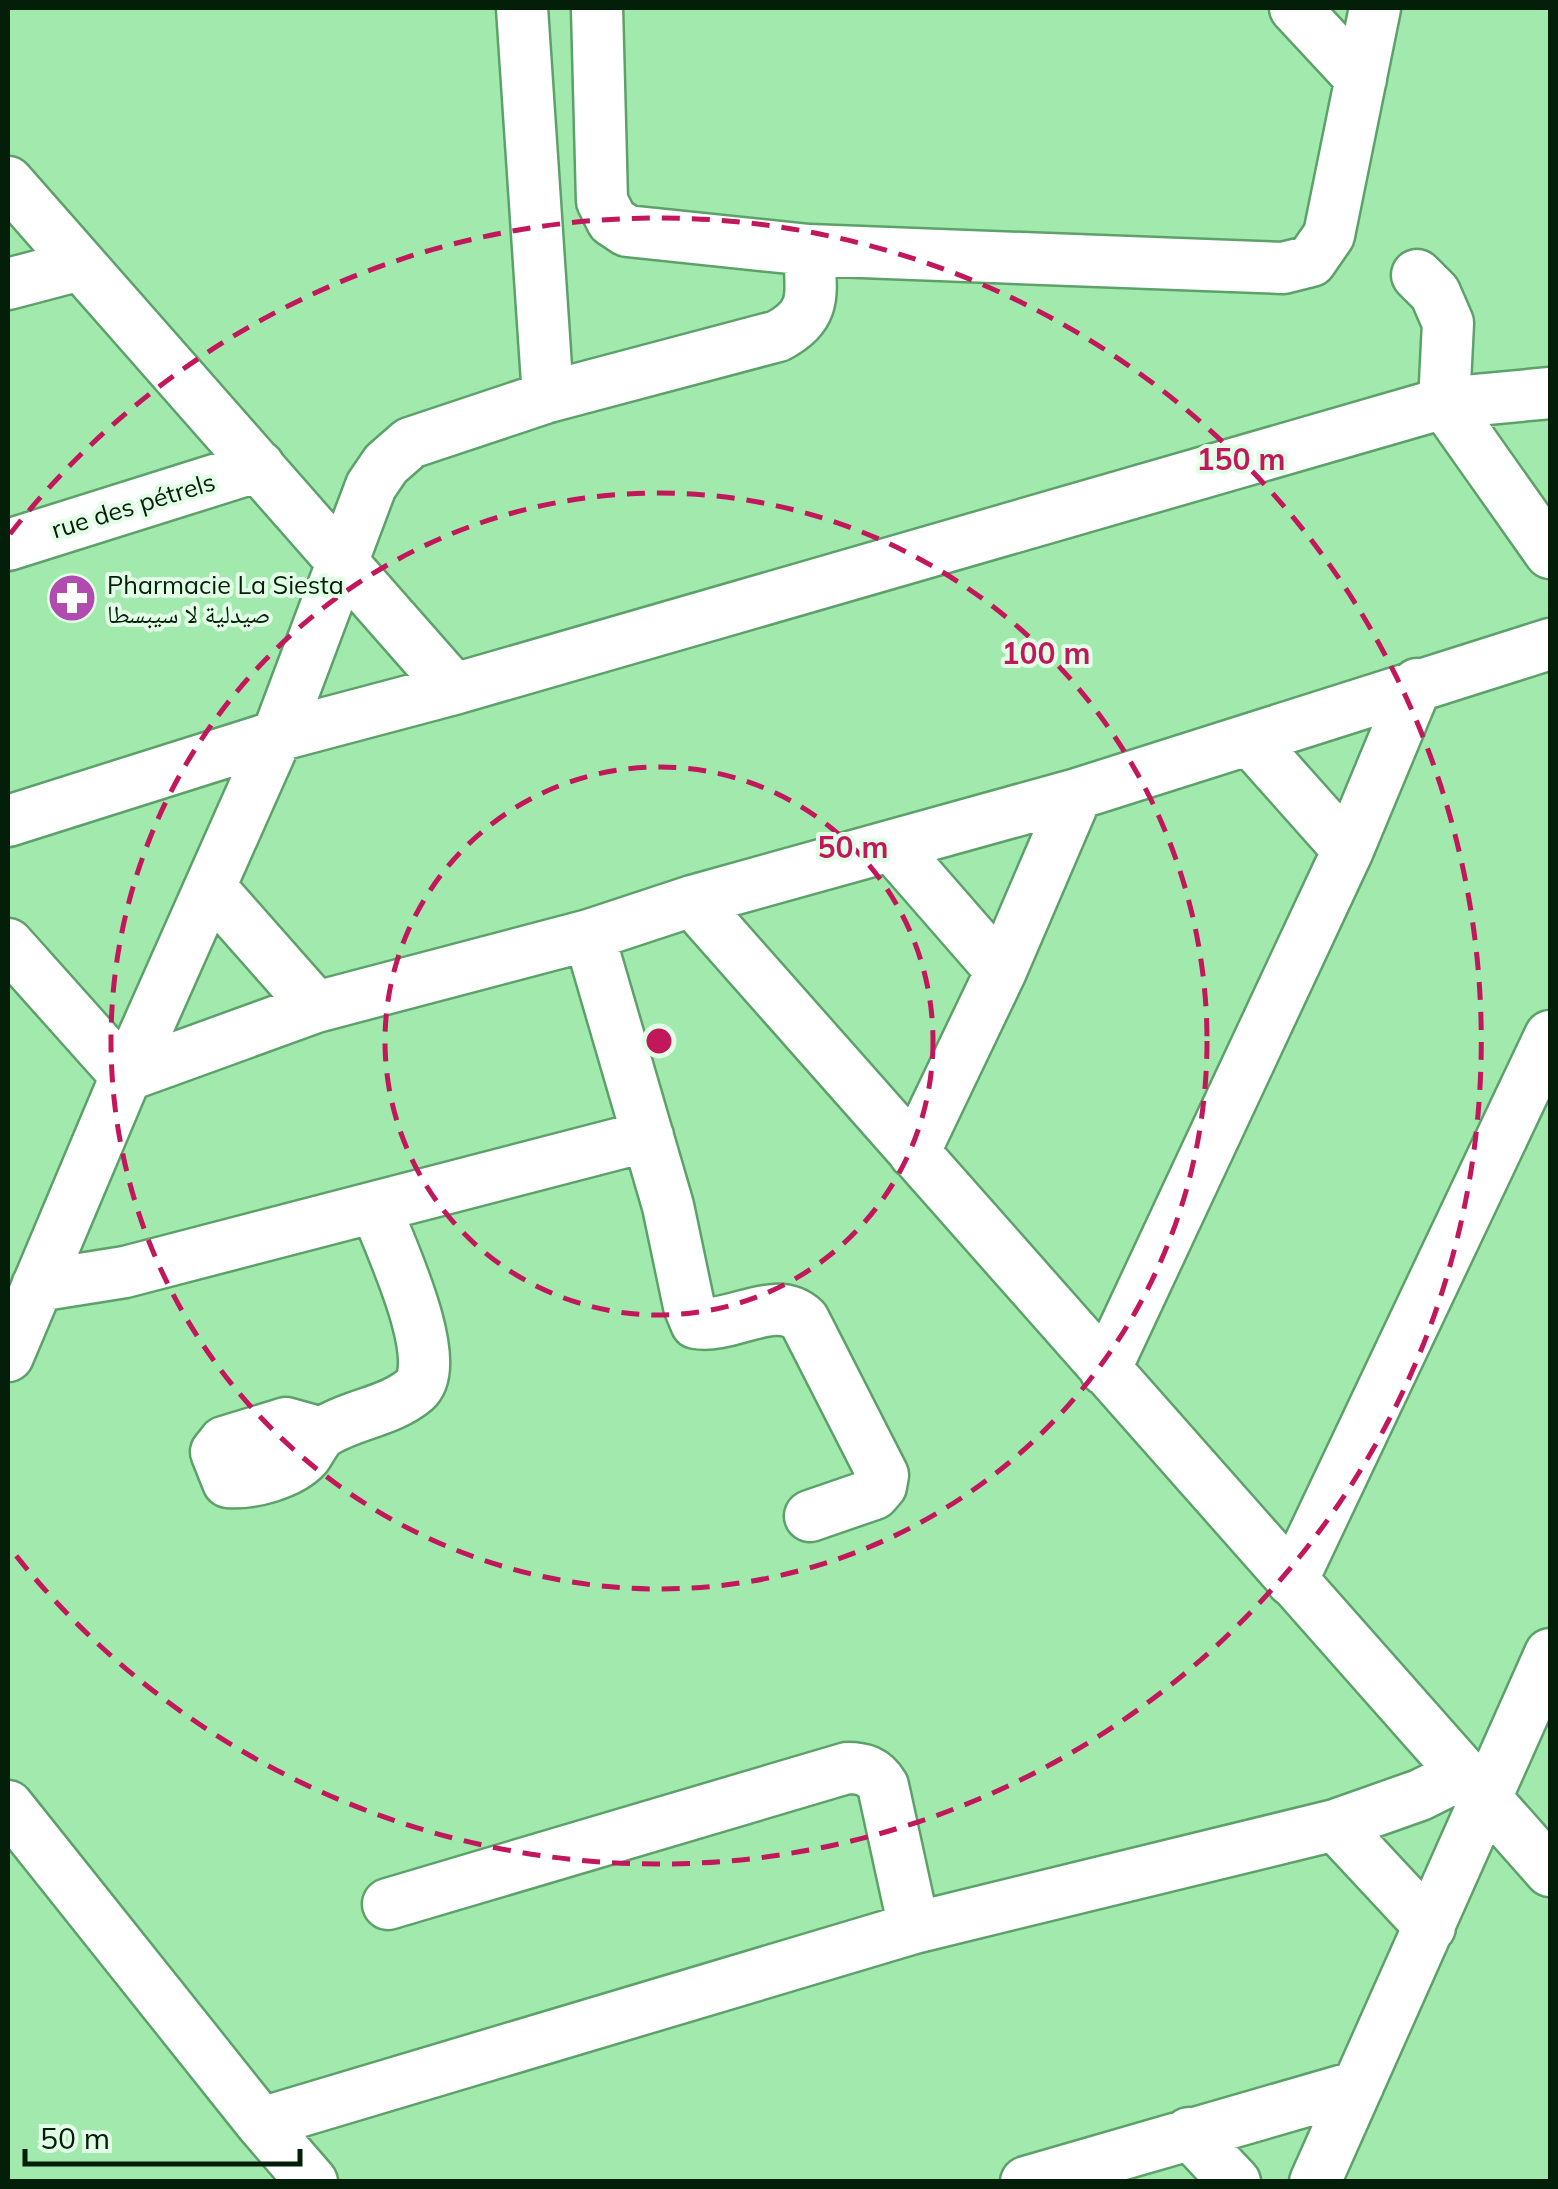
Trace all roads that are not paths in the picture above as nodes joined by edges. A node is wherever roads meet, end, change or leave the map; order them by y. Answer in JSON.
{"nodes":[{"id":1,"x":522,"y":8,"type":"edge"},
{"id":2,"x":598,"y":8,"type":"edge"},
{"id":3,"x":1295,"y":8,"type":"edge"},
{"id":4,"x":1375,"y":8,"type":"edge"},
{"id":5,"x":1362,"y":79,"type":"junction"},
{"id":6,"x":8,"y":182,"type":"edge"},
{"id":7,"x":809,"y":250,"type":"junction"},
{"id":8,"x":80,"y":265,"type":"junction"},
{"id":9,"x":1416,"y":275,"type":"dead end"},
{"id":10,"x":8,"y":284,"type":"edge"},
{"id":11,"x":1550,"y":392,"type":"edge"},
{"id":12,"x":548,"y":397,"type":"junction"},
{"id":13,"x":1444,"y":404,"type":"junction"},
{"id":14,"x":259,"y":466,"type":"junction"},
{"id":15,"x":8,"y":545,"type":"edge"},
{"id":16,"x":1550,"y":553,"type":"edge"},
{"id":17,"x":343,"y":562,"type":"junction"},
{"id":18,"x":1550,"y":644,"type":"edge"},
{"id":19,"x":1417,"y":684,"type":"junction"},
{"id":20,"x":454,"y":689,"type":"junction"},
{"id":21,"x":276,"y":736,"type":"junction"},
{"id":22,"x":1250,"y":740,"type":"junction"},
{"id":23,"x":1077,"y":794,"type":"junction"},
{"id":24,"x":8,"y":820,"type":"edge"},
{"id":25,"x":892,"y":846,"type":"junction"},
{"id":26,"x":1348,"y":850,"type":"junction"},
{"id":27,"x":210,"y":887,"type":"junction"},
{"id":28,"x":692,"y":901,"type":"junction"},
{"id":29,"x":589,"y":936,"type":"junction"},
{"id":30,"x":8,"y":944,"type":"edge"},
{"id":31,"x":1001,"y":971,"type":"junction"},
{"id":32,"x":316,"y":1007,"type":"junction"},
{"id":33,"x":1550,"y":1036,"type":"edge"},
{"id":34,"x":126,"y":1076,"type":"junction"},
{"id":35,"x":648,"y":1136,"type":"junction"},
{"id":36,"x":914,"y":1153,"type":"junction"},
{"id":37,"x":376,"y":1210,"type":"junction"},
{"id":38,"x":36,"y":1286,"type":"junction"},
{"id":39,"x":8,"y":1356,"type":"edge"},
{"id":40,"x":1105,"y":1370,"type":"junction"},
{"id":41,"x":322,"y":1433,"type":"dead end"},
{"id":42,"x":810,"y":1516,"type":"dead end"},
{"id":43,"x":1292,"y":1580,"type":"junction"},
{"id":44,"x":1550,"y":1654,"type":"edge"},
{"id":45,"x":1475,"y":1785,"type":"junction"},
{"id":46,"x":8,"y":1806,"type":"edge"},
{"id":47,"x":1335,"y":1826,"type":"junction"},
{"id":48,"x":1550,"y":1871,"type":"edge"},
{"id":49,"x":388,"y":1904,"type":"dead end"},
{"id":50,"x":914,"y":1928,"type":"junction"},
{"id":51,"x":1430,"y":1928,"type":"junction"},
{"id":52,"x":1358,"y":2086,"type":"junction"},
{"id":53,"x":261,"y":2122,"type":"junction"},
{"id":54,"x":1189,"y":2132,"type":"junction"},
{"id":55,"x":312,"y":2182,"type":"edge"},
{"id":56,"x":1026,"y":2182,"type":"edge"},
{"id":57,"x":1235,"y":2182,"type":"edge"},
{"id":58,"x":1315,"y":2182,"type":"edge"}],
"edges":[{"from":1,"to":12,"type":"street"},
{"from":2,"to":7,"type":"street"},
{"from":3,"to":5,"type":"street"},
{"from":4,"to":5,"type":"street"},
{"from":5,"to":7,"type":"street"},
{"from":6,"to":8,"type":"street"},
{"from":7,"to":12,"type":"street"},
{"from":8,"to":10,"type":"street"},
{"from":8,"to":14,"type":"street"},
{"from":9,"to":13,"type":"street"},
{"from":11,"to":13,"type":"street"},
{"from":12,"to":17,"type":"street"},
{"from":13,"to":16,"type":"street"},
{"from":13,"to":20,"type":"street"},
{"from":14,"to":15,"type":"street","name":"rue des pétrels"},
{"from":14,"to":17,"type":"street"},
{"from":17,"to":20,"type":"street"},
{"from":17,"to":21,"type":"street"},
{"from":18,"to":19,"type":"street"},
{"from":19,"to":22,"type":"street"},
{"from":19,"to":26,"type":"street"},
{"from":20,"to":21,"type":"street"},
{"from":21,"to":24,"type":"street"},
{"from":21,"to":27,"type":"street"},
{"from":22,"to":23,"type":"street"},
{"from":22,"to":26,"type":"street"},
{"from":23,"to":25,"type":"street"},
{"from":23,"to":31,"type":"street"},
{"from":25,"to":28,"type":"street"},
{"from":25,"to":31,"type":"street"},
{"from":26,"to":40,"type":"street"},
{"from":27,"to":32,"type":"street"},
{"from":27,"to":34,"type":"street"},
{"from":28,"to":29,"type":"street"},
{"from":28,"to":36,"type":"street"},
{"from":29,"to":32,"type":"street"},
{"from":29,"to":35,"type":"street"},
{"from":30,"to":34,"type":"street"},
{"from":31,"to":36,"type":"street"},
{"from":32,"to":34,"type":"street"},
{"from":33,"to":43,"type":"street"},
{"from":34,"to":38,"type":"street"},
{"from":35,"to":37,"type":"street"},
{"from":35,"to":42,"type":"street"},
{"from":36,"to":40,"type":"street"},
{"from":37,"to":38,"type":"street"},
{"from":37,"to":41,"type":"street"},
{"from":38,"to":39,"type":"street"},
{"from":40,"to":43,"type":"street"},
{"from":43,"to":45,"type":"street"},
{"from":44,"to":45,"type":"street"},
{"from":45,"to":47,"type":"street"},
{"from":45,"to":48,"type":"street"},
{"from":45,"to":51,"type":"street"},
{"from":46,"to":53,"type":"street"},
{"from":47,"to":50,"type":"street"},
{"from":47,"to":51,"type":"street"},
{"from":49,"to":50,"type":"street"},
{"from":50,"to":53,"type":"street"},
{"from":51,"to":52,"type":"street"},
{"from":52,"to":54,"type":"street"},
{"from":52,"to":58,"type":"street"},
{"from":53,"to":55,"type":"street"},
{"from":54,"to":56,"type":"street"},
{"from":54,"to":57,"type":"street"}]}
